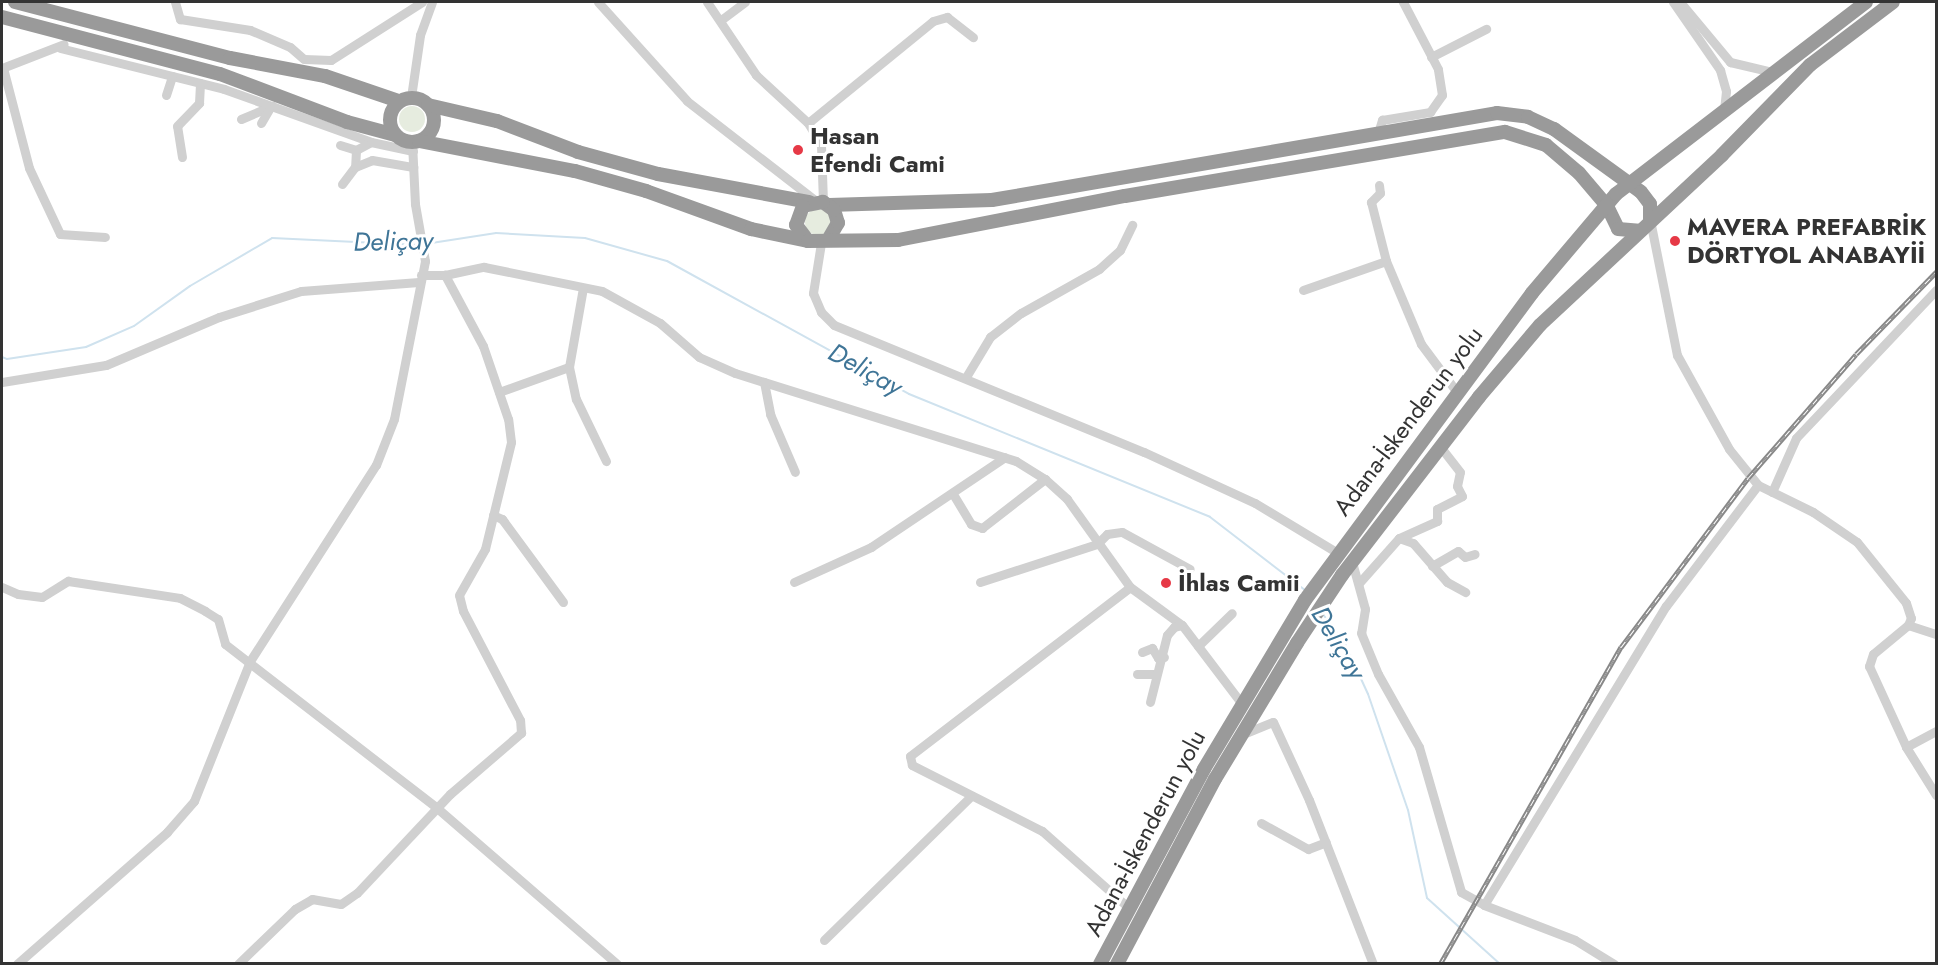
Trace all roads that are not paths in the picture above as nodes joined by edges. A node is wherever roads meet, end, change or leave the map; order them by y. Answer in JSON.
{"nodes":[{"id":1,"x":15,"y":2,"type":"edge"},
{"id":2,"x":175,"y":2,"type":"edge"},
{"id":3,"x":422,"y":2,"type":"edge"},
{"id":4,"x":432,"y":2,"type":"edge"},
{"id":5,"x":598,"y":2,"type":"edge"},
{"id":6,"x":707,"y":2,"type":"edge"},
{"id":7,"x":745,"y":2,"type":"edge"},
{"id":8,"x":1403,"y":2,"type":"edge"},
{"id":9,"x":1673,"y":2,"type":"edge"},
{"id":10,"x":1680,"y":2,"type":"edge"},
{"id":11,"x":1866,"y":2,"type":"edge"},
{"id":12,"x":1893,"y":2,"type":"edge"},
{"id":13,"x":2,"y":17,"type":"edge"},
{"id":14,"x":721,"y":21,"type":"junction"},
{"id":15,"x":1486,"y":29,"type":"dead end"},
{"id":16,"x":72,"y":37,"type":"junction"},
{"id":17,"x":973,"y":37,"type":"dead end"},
{"id":18,"x":60,"y":48,"type":"junction"},
{"id":19,"x":1431,"y":57,"type":"junction"},
{"id":20,"x":2,"y":68,"type":"edge"},
{"id":21,"x":1773,"y":72,"type":"junction"},
{"id":22,"x":172,"y":76,"type":"junction"},
{"id":23,"x":200,"y":83,"type":"junction"},
{"id":24,"x":166,"y":95,"type":"dead end"},
{"id":25,"x":405,"y":99,"type":"junction"},
{"id":26,"x":428,"y":105,"type":"junction"},
{"id":27,"x":271,"y":107,"type":"junction"},
{"id":28,"x":1724,"y":110,"type":"junction"},
{"id":29,"x":241,"y":119,"type":"dead end"},
{"id":30,"x":261,"y":123,"type":"dead end"},
{"id":31,"x":807,"y":123,"type":"junction"},
{"id":32,"x":1378,"y":133,"type":"junction"},
{"id":33,"x":395,"y":135,"type":"junction"},
{"id":34,"x":371,"y":142,"type":"junction"},
{"id":35,"x":340,"y":145,"type":"dead end"},
{"id":36,"x":415,"y":145,"type":"junction"},
{"id":37,"x":356,"y":150,"type":"junction"},
{"id":38,"x":182,"y":157,"type":"dead end"},
{"id":39,"x":355,"y":166,"type":"junction"},
{"id":40,"x":414,"y":167,"type":"junction"},
{"id":41,"x":342,"y":184,"type":"dead end"},
{"id":42,"x":1379,"y":185,"type":"dead end"},
{"id":43,"x":1628,"y":186,"type":"junction"},
{"id":44,"x":819,"y":202,"type":"junction"},
{"id":45,"x":1607,"y":206,"type":"junction"},
{"id":46,"x":1650,"y":220,"type":"junction"},
{"id":47,"x":1132,"y":225,"type":"dead end"},
{"id":48,"x":1639,"y":231,"type":"junction"},
{"id":49,"x":105,"y":237,"type":"dead end"},
{"id":50,"x":819,"y":241,"type":"junction"},
{"id":51,"x":1386,"y":261,"type":"junction"},
{"id":52,"x":446,"y":275,"type":"junction"},
{"id":53,"x":420,"y":278,"type":"junction"},
{"id":54,"x":583,"y":288,"type":"junction"},
{"id":55,"x":1303,"y":290,"type":"dead end"},
{"id":56,"x":1936,"y":290,"type":"edge"},
{"id":57,"x":569,"y":367,"type":"junction"},
{"id":58,"x":966,"y":377,"type":"junction"},
{"id":59,"x":2,"y":382,"type":"edge"},
{"id":60,"x":765,"y":382,"type":"junction"},
{"id":61,"x":1456,"y":391,"type":"junction"},
{"id":62,"x":499,"y":392,"type":"junction"},
{"id":63,"x":1442,"y":448,"type":"junction"},
{"id":64,"x":1005,"y":457,"type":"junction"},
{"id":65,"x":606,"y":461,"type":"dead end"},
{"id":66,"x":795,"y":472,"type":"dead end"},
{"id":67,"x":1045,"y":479,"type":"junction"},
{"id":68,"x":1758,"y":485,"type":"junction"},
{"id":69,"x":1772,"y":492,"type":"junction"},
{"id":70,"x":953,"y":494,"type":"junction"},
{"id":71,"x":493,"y":515,"type":"junction"},
{"id":72,"x":1399,"y":538,"type":"junction"},
{"id":73,"x":1097,"y":543,"type":"junction"},
{"id":74,"x":1338,"y":553,"type":"junction"},
{"id":75,"x":1475,"y":554,"type":"dead end"},
{"id":76,"x":1352,"y":562,"type":"junction"},
{"id":77,"x":1432,"y":566,"type":"junction"},
{"id":78,"x":1190,"y":569,"type":"dead end"},
{"id":79,"x":794,"y":582,"type":"dead end"},
{"id":80,"x":980,"y":582,"type":"dead end"},
{"id":81,"x":1359,"y":583,"type":"junction"},
{"id":82,"x":2,"y":587,"type":"edge"},
{"id":83,"x":1130,"y":587,"type":"junction"},
{"id":84,"x":1465,"y":592,"type":"dead end"},
{"id":85,"x":563,"y":602,"type":"dead end"},
{"id":86,"x":1232,"y":613,"type":"dead end"},
{"id":87,"x":1908,"y":625,"type":"junction"},
{"id":88,"x":1182,"y":626,"type":"junction"},
{"id":89,"x":1936,"y":634,"type":"edge"},
{"id":90,"x":1198,"y":646,"type":"junction"},
{"id":91,"x":1142,"y":652,"type":"dead end"},
{"id":92,"x":1164,"y":657,"type":"junction"},
{"id":93,"x":250,"y":662,"type":"junction"},
{"id":94,"x":1137,"y":674,"type":"dead end"},
{"id":95,"x":1156,"y":674,"type":"junction"},
{"id":96,"x":1150,"y":702,"type":"dead end"},
{"id":97,"x":1242,"y":704,"type":"junction"},
{"id":98,"x":1936,"y":731,"type":"edge"},
{"id":99,"x":1243,"y":734,"type":"junction"},
{"id":100,"x":1906,"y":747,"type":"junction"},
{"id":101,"x":1936,"y":795,"type":"edge"},
{"id":102,"x":971,"y":796,"type":"junction"},
{"id":103,"x":436,"y":808,"type":"junction"},
{"id":104,"x":1261,"y":823,"type":"dead end"},
{"id":105,"x":1326,"y":842,"type":"junction"},
{"id":106,"x":1484,"y":905,"type":"junction"},
{"id":107,"x":1130,"y":909,"type":"junction"},
{"id":108,"x":824,"y":940,"type":"dead end"},
{"id":109,"x":17,"y":963,"type":"edge"},
{"id":110,"x":238,"y":963,"type":"edge"},
{"id":111,"x":617,"y":963,"type":"edge"},
{"id":112,"x":1100,"y":963,"type":"edge"},
{"id":113,"x":1117,"y":963,"type":"edge"},
{"id":114,"x":1373,"y":963,"type":"edge"},
{"id":115,"x":1614,"y":963,"type":"edge"}],
"edges":[{"from":1,"to":25,"type":"highway"},
{"from":2,"to":3,"type":"street"},
{"from":4,"to":25,"type":"street"},
{"from":5,"to":44,"type":"street"},
{"from":6,"to":14,"type":"street"},
{"from":7,"to":14,"type":"street"},
{"from":8,"to":19,"type":"street"},
{"from":9,"to":28,"type":"street"},
{"from":10,"to":21,"type":"street"},
{"from":11,"to":21,"type":"highway","name":"Adana-İskenderun yolu"},
{"from":12,"to":46,"type":"highway","name":"Adana-İskenderun yolu"},
{"from":13,"to":16,"type":"highway"},
{"from":14,"to":31,"type":"street"},
{"from":15,"to":19,"type":"street"},
{"from":16,"to":18,"type":"street"},
{"from":16,"to":33,"type":"highway"},
{"from":17,"to":31,"type":"street"},
{"from":18,"to":20,"type":"street"},
{"from":18,"to":22,"type":"street"},
{"from":19,"to":32,"type":"street"},
{"from":20,"to":49,"type":"street"},
{"from":21,"to":28,"type":"highway","name":"Adana-İskenderun yolu"},
{"from":22,"to":23,"type":"street"},
{"from":22,"to":24,"type":"street"},
{"from":23,"to":27,"type":"street"},
{"from":23,"to":38,"type":"street"},
{"from":25,"to":26,"type":"highway"},
{"from":25,"to":33,"type":"highway"},
{"from":26,"to":36,"type":"highway"},
{"from":26,"to":44,"type":"highway"},
{"from":27,"to":29,"type":"street"},
{"from":27,"to":30,"type":"street"},
{"from":27,"to":34,"type":"street"},
{"from":28,"to":43,"type":"highway","name":"Adana-İskenderun yolu"},
{"from":31,"to":44,"type":"street"},
{"from":32,"to":43,"type":"highway"},
{"from":32,"to":44,"type":"highway"},
{"from":33,"to":36,"type":"highway"},
{"from":34,"to":36,"type":"street"},
{"from":34,"to":37,"type":"street"},
{"from":35,"to":37,"type":"street"},
{"from":36,"to":40,"type":"street"},
{"from":36,"to":50,"type":"highway"},
{"from":37,"to":39,"type":"street"},
{"from":39,"to":40,"type":"street"},
{"from":39,"to":41,"type":"street"},
{"from":40,"to":53,"type":"street"},
{"from":42,"to":51,"type":"street"},
{"from":43,"to":45,"type":"highway","name":"Adana-İskenderun yolu"},
{"from":43,"to":46,"type":"highway"},
{"from":44,"to":50,"type":"highway"},
{"from":44,"to":50,"type":"highway"},
{"from":45,"to":48,"type":"highway"},
{"from":45,"to":50,"type":"highway"},
{"from":45,"to":61,"type":"highway","name":"Adana-İskenderun yolu"},
{"from":46,"to":48,"type":"highway","name":"Adana-İskenderun yolu"},
{"from":46,"to":68,"type":"street"},
{"from":47,"to":58,"type":"street"},
{"from":48,"to":63,"type":"highway","name":"Adana-İskenderun yolu"},
{"from":50,"to":58,"type":"street"},
{"from":51,"to":55,"type":"street"},
{"from":51,"to":61,"type":"street"},
{"from":52,"to":53,"type":"street"},
{"from":52,"to":54,"type":"street"},
{"from":52,"to":62,"type":"street"},
{"from":53,"to":59,"type":"street"},
{"from":53,"to":93,"type":"street"},
{"from":54,"to":57,"type":"street"},
{"from":54,"to":60,"type":"street"},
{"from":56,"to":69,"type":"street"},
{"from":57,"to":62,"type":"street"},
{"from":57,"to":65,"type":"street"},
{"from":58,"to":74,"type":"street"},
{"from":60,"to":64,"type":"street"},
{"from":60,"to":66,"type":"street"},
{"from":61,"to":74,"type":"highway","name":"Adana-İskenderun yolu"},
{"from":62,"to":71,"type":"street"},
{"from":63,"to":72,"type":"street"},
{"from":63,"to":76,"type":"highway","name":"Adana-İskenderun yolu"},
{"from":64,"to":67,"type":"street"},
{"from":64,"to":70,"type":"street"},
{"from":67,"to":70,"type":"street"},
{"from":67,"to":73,"type":"street"},
{"from":68,"to":69,"type":"street"},
{"from":68,"to":106,"type":"street"},
{"from":69,"to":87,"type":"street"},
{"from":70,"to":79,"type":"street"},
{"from":71,"to":85,"type":"street"},
{"from":71,"to":103,"type":"street"},
{"from":72,"to":77,"type":"street"},
{"from":72,"to":81,"type":"street"},
{"from":73,"to":78,"type":"street"},
{"from":73,"to":80,"type":"street"},
{"from":73,"to":83,"type":"street"},
{"from":74,"to":97,"type":"highway","name":"Adana-İskenderun yolu"},
{"from":75,"to":77,"type":"street"},
{"from":76,"to":81,"type":"street"},
{"from":76,"to":99,"type":"highway","name":"Adana-İskenderun yolu"},
{"from":77,"to":84,"type":"street"},
{"from":81,"to":106,"type":"street"},
{"from":82,"to":93,"type":"street"},
{"from":83,"to":88,"type":"street"},
{"from":83,"to":102,"type":"street"},
{"from":86,"to":90,"type":"street"},
{"from":87,"to":89,"type":"street"},
{"from":87,"to":100,"type":"street"},
{"from":88,"to":90,"type":"street"},
{"from":88,"to":92,"type":"street"},
{"from":90,"to":97,"type":"street"},
{"from":91,"to":92,"type":"street"},
{"from":92,"to":95,"type":"street"},
{"from":93,"to":103,"type":"street"},
{"from":93,"to":109,"type":"street"},
{"from":94,"to":95,"type":"street"},
{"from":95,"to":96,"type":"street"},
{"from":97,"to":107,"type":"highway","name":"Adana-İskenderun yolu"},
{"from":98,"to":100,"type":"street"},
{"from":99,"to":105,"type":"street"},
{"from":99,"to":113,"type":"highway","name":"Adana-İskenderun yolu"},
{"from":100,"to":101,"type":"street"},
{"from":102,"to":107,"type":"street"},
{"from":102,"to":108,"type":"street"},
{"from":103,"to":110,"type":"street"},
{"from":103,"to":111,"type":"street"},
{"from":104,"to":105,"type":"street"},
{"from":105,"to":114,"type":"street"},
{"from":106,"to":115,"type":"street"},
{"from":107,"to":112,"type":"highway","name":"Adana-İskenderun yolu"}]}
